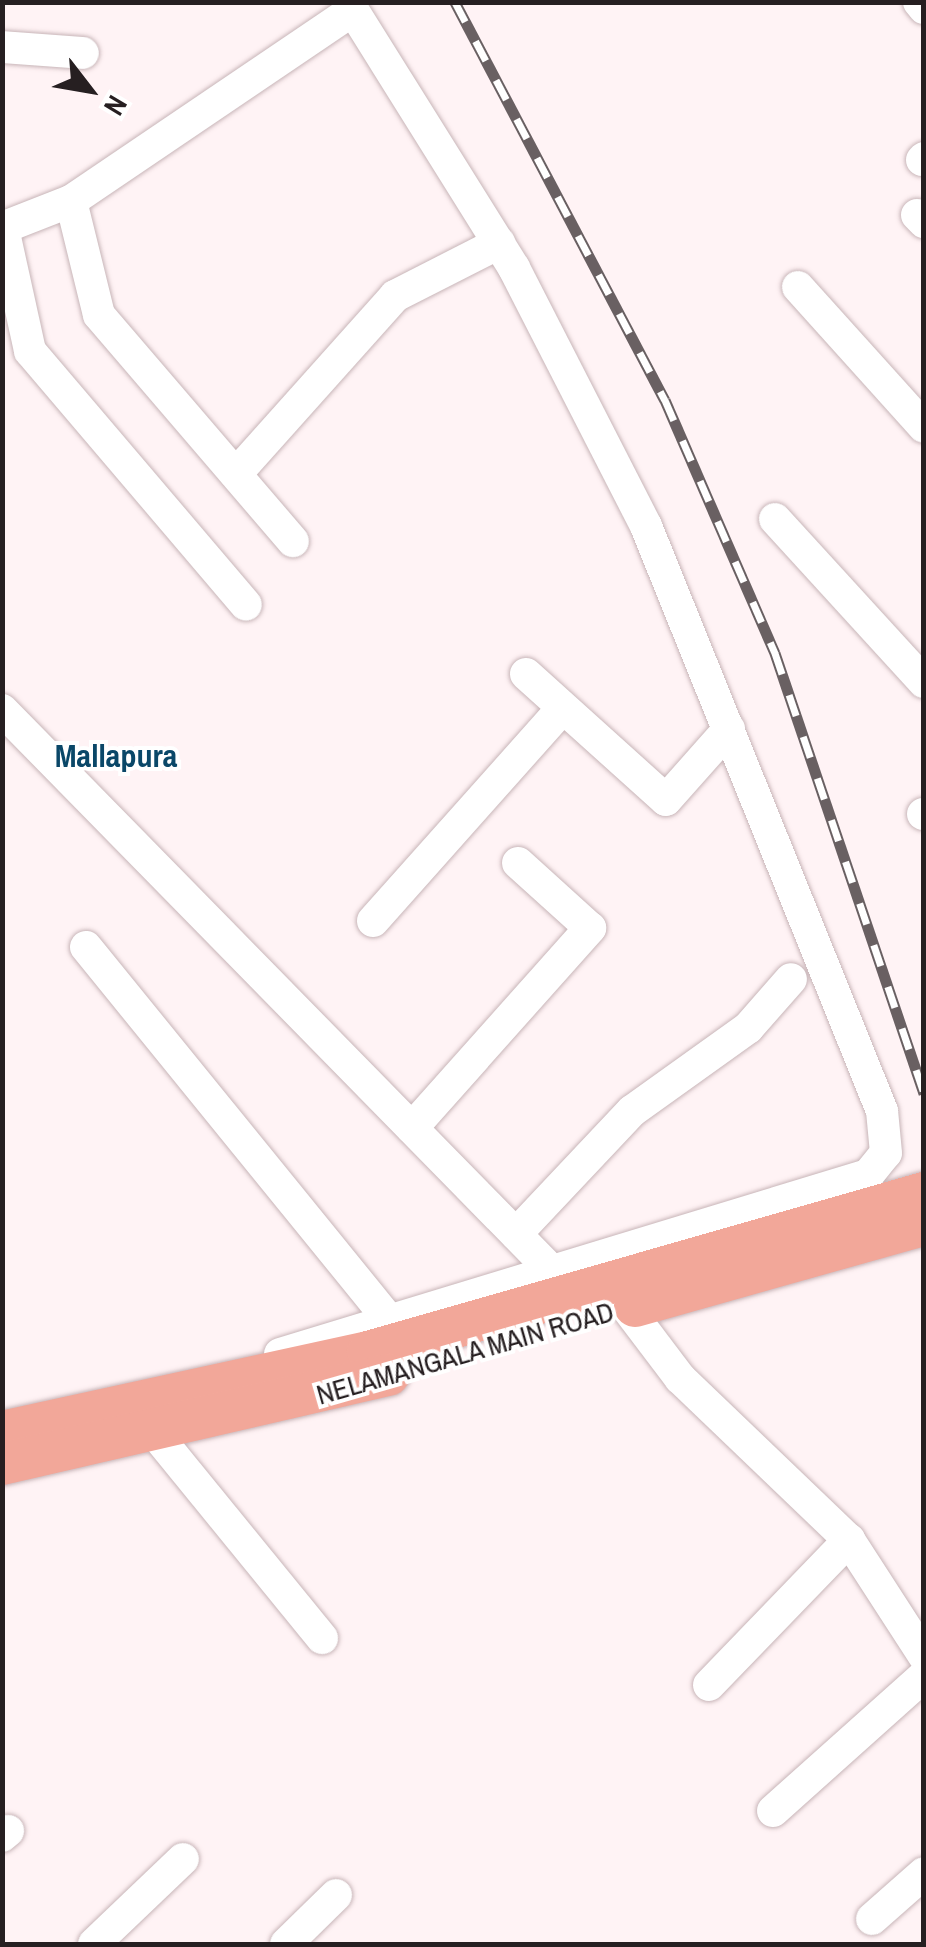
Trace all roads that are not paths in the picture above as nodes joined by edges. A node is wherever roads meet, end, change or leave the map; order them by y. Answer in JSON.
{"nodes":[{"id":1,"x":350,"y":6,"type":"edge"},
{"id":2,"x":2,"y":46,"type":"edge"},
{"id":3,"x":82,"y":54,"type":"dead end"},
{"id":4,"x":71,"y":201,"type":"junction"},
{"id":5,"x":3,"y":228,"type":"edge"},
{"id":6,"x":499,"y":243,"type":"junction"},
{"id":7,"x":798,"y":286,"type":"dead end"},
{"id":8,"x":924,"y":427,"type":"edge"},
{"id":9,"x":236,"y":474,"type":"junction"},
{"id":10,"x":776,"y":519,"type":"dead end"},
{"id":11,"x":293,"y":540,"type":"dead end"},
{"id":12,"x":246,"y":605,"type":"dead end"},
{"id":13,"x":526,"y":674,"type":"dead end"},
{"id":14,"x":924,"y":682,"type":"edge"},
{"id":15,"x":563,"y":708,"type":"junction"},
{"id":16,"x":2,"y":710,"type":"edge"},
{"id":17,"x":728,"y":729,"type":"junction"},
{"id":18,"x":518,"y":863,"type":"dead end"},
{"id":19,"x":373,"y":921,"type":"dead end"},
{"id":20,"x":86,"y":947,"type":"dead end"},
{"id":21,"x":792,"y":979,"type":"dead end"},
{"id":22,"x":412,"y":1128,"type":"junction"},
{"id":23,"x":918,"y":1211,"type":"edge"},
{"id":24,"x":516,"y":1234,"type":"junction"},
{"id":25,"x":551,"y":1270,"type":"junction"},
{"id":26,"x":628,"y":1308,"type":"junction"},
{"id":27,"x":388,"y":1319,"type":"junction"},
{"id":28,"x":216,"y":1385,"type":"junction"},
{"id":29,"x":2,"y":1432,"type":"edge"},
{"id":30,"x":154,"y":1432,"type":"junction"},
{"id":31,"x":2,"y":1464,"type":"edge"},
{"id":32,"x":849,"y":1540,"type":"junction"},
{"id":33,"x":322,"y":1638,"type":"dead end"},
{"id":34,"x":924,"y":1656,"type":"edge"},
{"id":35,"x":924,"y":1676,"type":"edge"},
{"id":36,"x":709,"y":1686,"type":"dead end"},
{"id":37,"x":773,"y":1811,"type":"dead end"},
{"id":38,"x":183,"y":1859,"type":"dead end"},
{"id":39,"x":924,"y":1873,"type":"edge"},
{"id":40,"x":336,"y":1895,"type":"dead end"},
{"id":41,"x":872,"y":1919,"type":"dead end"},
{"id":42,"x":94,"y":1944,"type":"edge"},
{"id":43,"x":286,"y":1944,"type":"edge"}],
"edges":[{"from":1,"to":4,"type":"street"},
{"from":1,"to":6,"type":"street"},
{"from":2,"to":3,"type":"street"},
{"from":4,"to":5,"type":"street"},
{"from":4,"to":9,"type":"street"},
{"from":5,"to":12,"type":"street"},
{"from":6,"to":9,"type":"street"},
{"from":6,"to":17,"type":"street"},
{"from":7,"to":8,"type":"street"},
{"from":9,"to":11,"type":"street"},
{"from":10,"to":14,"type":"street"},
{"from":13,"to":15,"type":"street"},
{"from":15,"to":17,"type":"street"},
{"from":15,"to":19,"type":"street"},
{"from":16,"to":22,"type":"street"},
{"from":17,"to":25,"type":"street"},
{"from":18,"to":22,"type":"street"},
{"from":20,"to":27,"type":"street"},
{"from":21,"to":24,"type":"street"},
{"from":22,"to":24,"type":"street"},
{"from":23,"to":26,"type":"main road","name":"NELAMANGALA MAIN ROAD"},
{"from":23,"to":28,"type":"main road"},
{"from":24,"to":25,"type":"street"},
{"from":25,"to":27,"type":"street"},
{"from":26,"to":30,"type":"main road","name":"NELAMANGALA MAIN ROAD"},
{"from":26,"to":32,"type":"street"},
{"from":27,"to":28,"type":"street"},
{"from":28,"to":29,"type":"main road"},
{"from":30,"to":31,"type":"main road","name":"NELAMANGALA MAIN ROAD"},
{"from":30,"to":33,"type":"street"},
{"from":32,"to":34,"type":"street"},
{"from":32,"to":36,"type":"street"},
{"from":35,"to":37,"type":"street"},
{"from":38,"to":42,"type":"street"},
{"from":39,"to":41,"type":"street"},
{"from":40,"to":43,"type":"street"}]}
